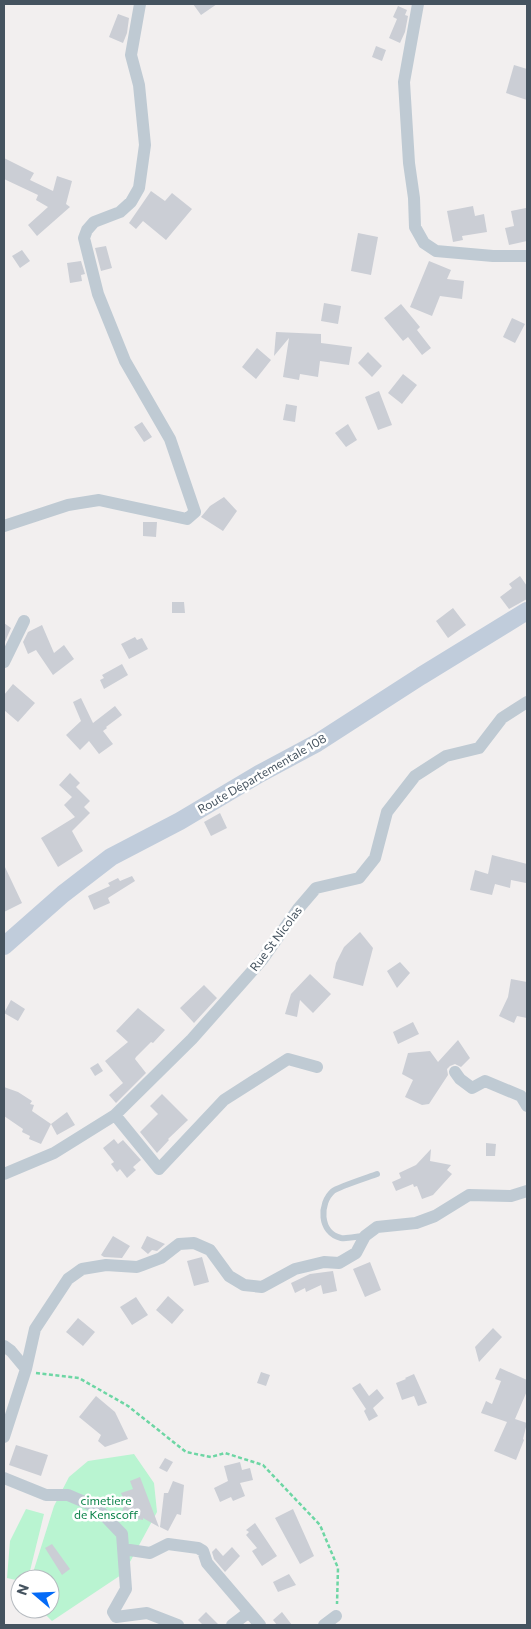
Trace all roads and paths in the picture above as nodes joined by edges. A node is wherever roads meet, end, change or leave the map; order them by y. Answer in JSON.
{"nodes":[{"id":1,"x":140,"y":4,"type":"edge"},
{"id":2,"x":418,"y":4,"type":"edge"},
{"id":3,"x":527,"y":256,"type":"edge"},
{"id":4,"x":4,"y":526,"type":"edge"},
{"id":5,"x":527,"y":610,"type":"edge"},
{"id":6,"x":24,"y":621,"type":"dead end"},
{"id":7,"x":4,"y":662,"type":"edge"},
{"id":8,"x":527,"y":702,"type":"edge"},
{"id":9,"x":4,"y":946,"type":"edge"},
{"id":10,"x":317,"y":1067,"type":"dead end"},
{"id":11,"x":455,"y":1072,"type":"dead end"},
{"id":12,"x":527,"y":1106,"type":"edge"},
{"id":13,"x":115,"y":1115,"type":"junction"},
{"id":14,"x":4,"y":1174,"type":"edge"},
{"id":15,"x":376,"y":1174,"type":"dead end"},
{"id":16,"x":527,"y":1191,"type":"edge"},
{"id":17,"x":365,"y":1236,"type":"junction"},
{"id":18,"x":4,"y":1346,"type":"edge"},
{"id":19,"x":25,"y":1370,"type":"junction"},
{"id":20,"x":4,"y":1437,"type":"edge"},
{"id":21,"x":4,"y":1478,"type":"edge"},
{"id":22,"x":123,"y":1549,"type":"junction"},
{"id":23,"x":249,"y":1612,"type":"junction"},
{"id":24,"x":336,"y":1616,"type":"joint"},
{"id":25,"x":178,"y":1625,"type":"edge"},
{"id":26,"x":232,"y":1625,"type":"edge"},
{"id":27,"x":260,"y":1625,"type":"edge"},
{"id":28,"x":324,"y":1625,"type":"edge"}],
"edges":[{"from":1,"to":4,"type":"street"},
{"from":2,"to":3,"type":"street"},
{"from":5,"to":9,"type":"main road","name":"Route Départementale 108"},
{"from":6,"to":7,"type":"street"},
{"from":8,"to":13,"type":"street","name":"Rue St Nicolas"},
{"from":10,"to":13,"type":"street"},
{"from":11,"to":12,"type":"street"},
{"from":13,"to":14,"type":"street","name":"Rue St Nicolas"},
{"from":15,"to":17,"type":"lane"},
{"from":16,"to":17,"type":"street"},
{"from":17,"to":19,"type":"street"},
{"from":18,"to":19,"type":"street"},
{"from":19,"to":20,"type":"street"},
{"from":19,"to":24,"type":"path"},
{"from":21,"to":22,"type":"street"},
{"from":22,"to":23,"type":"street"},
{"from":22,"to":25,"type":"street"},
{"from":23,"to":26,"type":"street"},
{"from":23,"to":27,"type":"street"},
{"from":24,"to":28,"type":"street"}]}
